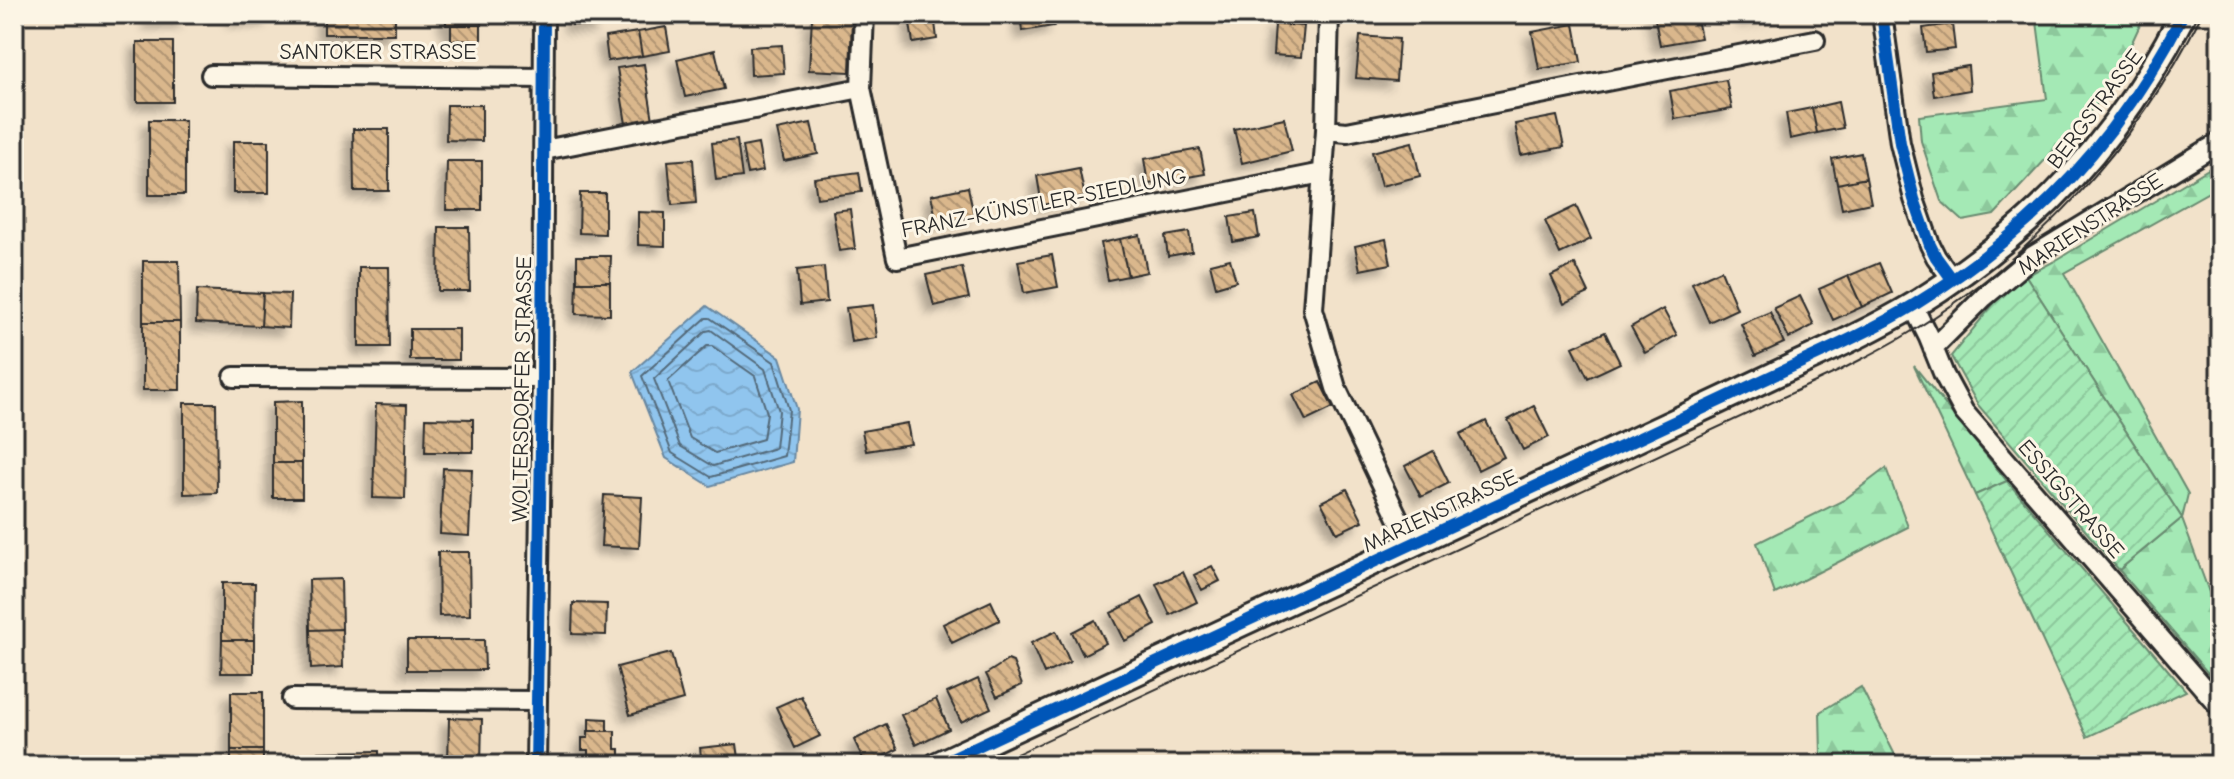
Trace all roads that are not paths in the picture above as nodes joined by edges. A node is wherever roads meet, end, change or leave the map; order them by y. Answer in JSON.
{"nodes":[{"id":1,"x":544,"y":14,"type":"edge"},
{"id":2,"x":864,"y":14,"type":"edge"},
{"id":3,"x":1329,"y":14,"type":"edge"},
{"id":4,"x":1882,"y":14,"type":"edge"},
{"id":5,"x":2183,"y":14,"type":"edge"},
{"id":6,"x":1815,"y":40,"type":"dead end"},
{"id":7,"x":211,"y":75,"type":"dead end"},
{"id":8,"x":544,"y":78,"type":"junction"},
{"id":9,"x":861,"y":88,"type":"junction"},
{"id":10,"x":1326,"y":130,"type":"junction"},
{"id":11,"x":2220,"y":142,"type":"edge"},
{"id":12,"x":544,"y":150,"type":"junction"},
{"id":13,"x":1322,"y":173,"type":"junction"},
{"id":14,"x":1952,"y":279,"type":"junction"},
{"id":15,"x":1913,"y":306,"type":"junction"},
{"id":16,"x":1933,"y":348,"type":"junction"},
{"id":17,"x":234,"y":377,"type":"dead end"},
{"id":18,"x":542,"y":378,"type":"junction"},
{"id":19,"x":1412,"y":547,"type":"junction"},
{"id":20,"x":292,"y":699,"type":"dead end"},
{"id":21,"x":537,"y":701,"type":"junction"},
{"id":22,"x":2220,"y":707,"type":"edge"},
{"id":23,"x":536,"y":765,"type":"edge"},
{"id":24,"x":937,"y":765,"type":"edge"}],
"edges":[{"from":1,"to":8,"type":"street","name":"WOLTERSDORFER STRASSE"},
{"from":2,"to":9,"type":"street","name":"FRANZ-KÜNSTLER-SIEDLUNG"},
{"from":3,"to":10,"type":"street"},
{"from":4,"to":14,"type":"street"},
{"from":5,"to":14,"type":"street","name":"BERGSTRASSE"},
{"from":6,"to":10,"type":"street"},
{"from":7,"to":8,"type":"street","name":"SANTOKER STRASSE"},
{"from":8,"to":12,"type":"street","name":"WOLTERSDORFER STRASSE"},
{"from":9,"to":12,"type":"street"},
{"from":9,"to":13,"type":"street","name":"FRANZ-KÜNSTLER-SIEDLUNG"},
{"from":10,"to":13,"type":"street"},
{"from":11,"to":16,"type":"street","name":"MARIENSTRASSE"},
{"from":12,"to":18,"type":"street","name":"WOLTERSDORFER STRASSE"},
{"from":13,"to":19,"type":"street"},
{"from":14,"to":15,"type":"street","name":"MARIENSTRASSE"},
{"from":15,"to":16,"type":"street","name":"ESSIGSTRASSE"},
{"from":15,"to":19,"type":"street","name":"MARIENSTRASSE"},
{"from":16,"to":22,"type":"street","name":"ESSIGSTRASSE"},
{"from":17,"to":18,"type":"street"},
{"from":18,"to":21,"type":"street","name":"WOLTERSDORFER STRASSE"},
{"from":19,"to":24,"type":"street","name":"MARIENSTRASSE"},
{"from":20,"to":21,"type":"street"},
{"from":21,"to":23,"type":"street","name":"WOLTERSDORFER STRASSE"}]}
